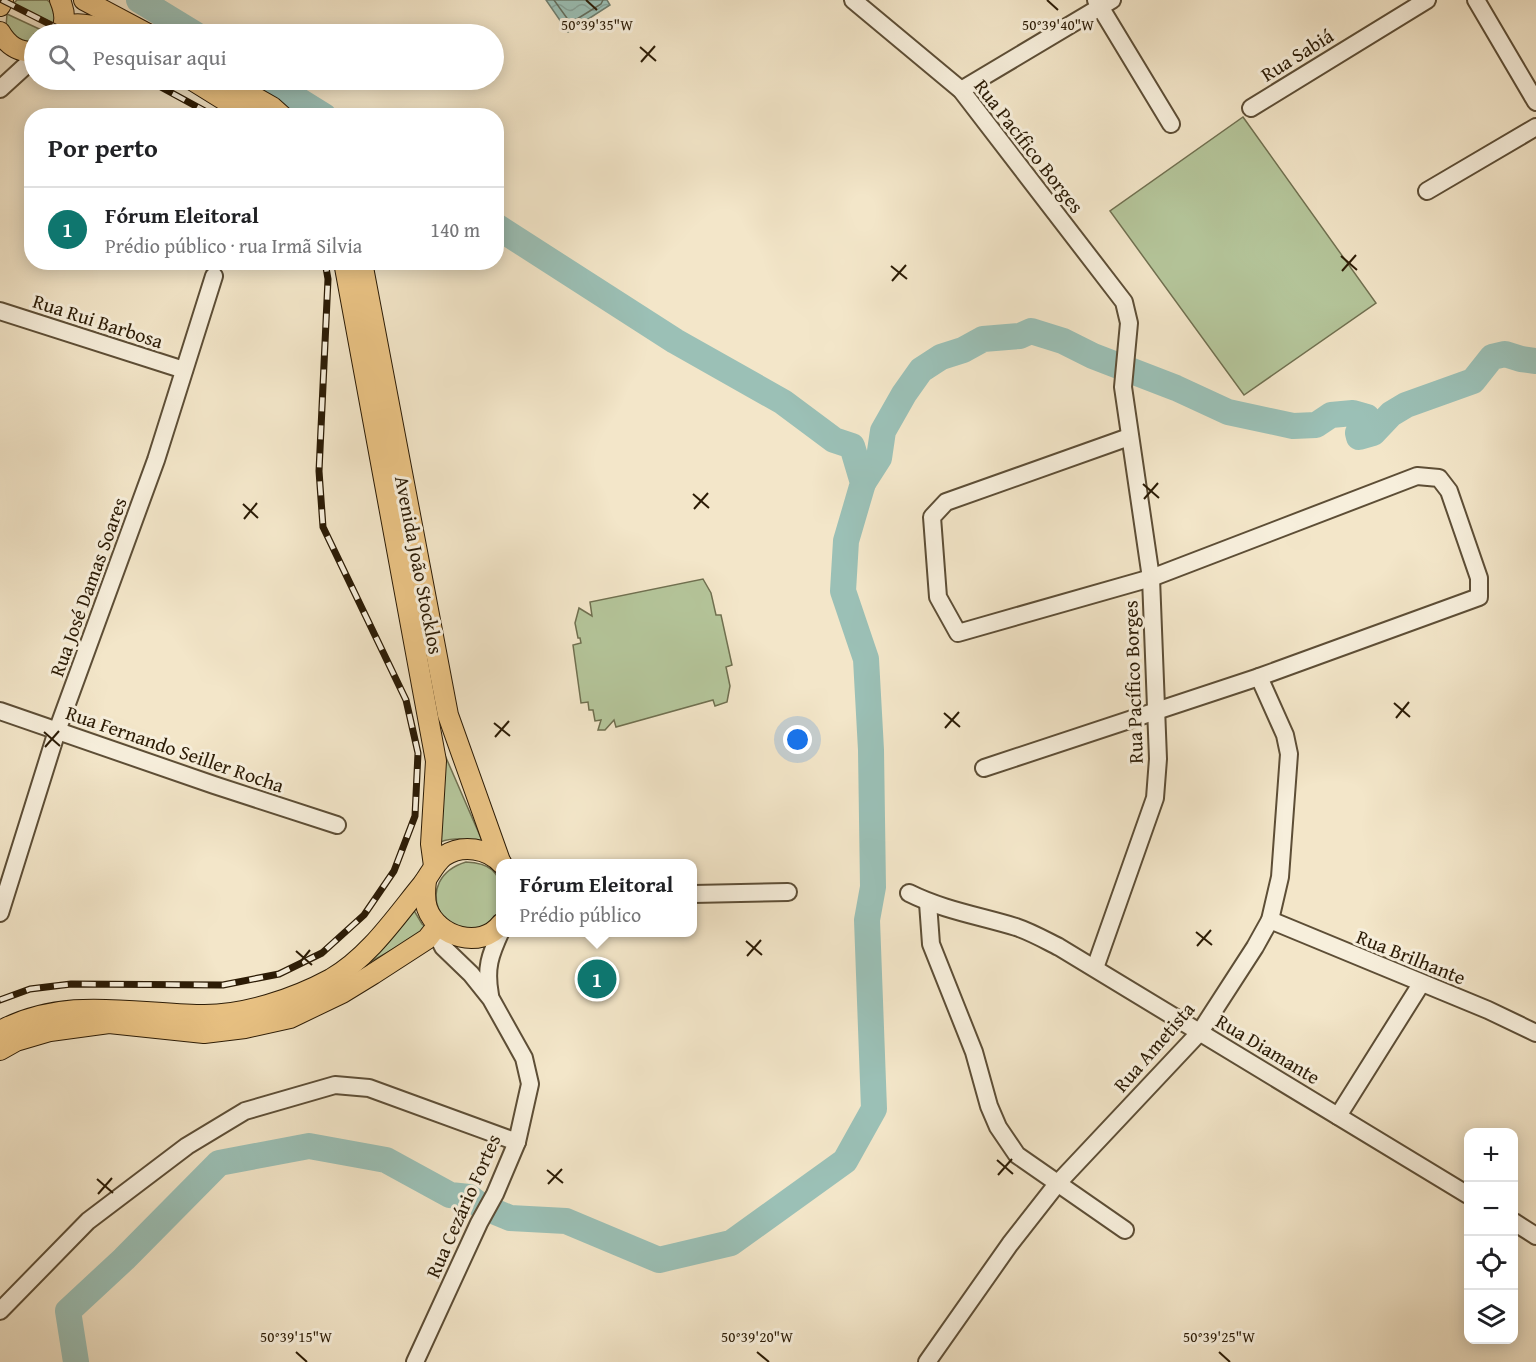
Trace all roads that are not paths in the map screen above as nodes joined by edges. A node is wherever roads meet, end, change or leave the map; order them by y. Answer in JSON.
{"nodes":[{"id":1,"x":2,"y":0,"type":"edge"},
{"id":2,"x":60,"y":0,"type":"edge"},
{"id":3,"x":84,"y":0,"type":"edge"},
{"id":4,"x":853,"y":0,"type":"edge"},
{"id":5,"x":1427,"y":0,"type":"edge"},
{"id":6,"x":1476,"y":0,"type":"edge"},
{"id":7,"x":1103,"y":2,"type":"edge"},
{"id":8,"x":0,"y":6,"type":"edge"},
{"id":9,"x":63,"y":24,"type":"edge"},
{"id":10,"x":129,"y":24,"type":"edge"},
{"id":11,"x":2,"y":43,"type":"edge"},
{"id":12,"x":24,"y":52,"type":"edge"},
{"id":13,"x":24,"y":67,"type":"edge"},
{"id":14,"x":0,"y":89,"type":"edge"},
{"id":15,"x":208,"y":90,"type":"edge"},
{"id":16,"x":243,"y":90,"type":"edge"},
{"id":17,"x":961,"y":90,"type":"junction"},
{"id":18,"x":1536,"y":102,"type":"edge"},
{"id":19,"x":237,"y":108,"type":"edge"},
{"id":20,"x":274,"y":108,"type":"edge"},
{"id":21,"x":1251,"y":108,"type":"dead end"},
{"id":22,"x":1172,"y":124,"type":"dead end"},
{"id":23,"x":1536,"y":127,"type":"edge"},
{"id":24,"x":1427,"y":191,"type":"dead end"},
{"id":25,"x":345,"y":270,"type":"edge"},
{"id":26,"x":364,"y":270,"type":"edge"},
{"id":27,"x":214,"y":276,"type":"dead end"},
{"id":28,"x":0,"y":311,"type":"edge"},
{"id":29,"x":184,"y":370,"type":"junction"},
{"id":30,"x":1129,"y":437,"type":"junction"},
{"id":31,"x":1151,"y":578,"type":"junction"},
{"id":32,"x":1259,"y":677,"type":"junction"},
{"id":33,"x":0,"y":711,"type":"edge"},
{"id":34,"x":1156,"y":711,"type":"junction"},
{"id":35,"x":57,"y":731,"type":"junction"},
{"id":36,"x":984,"y":768,"type":"dead end"},
{"id":37,"x":338,"y":825,"type":"dead end"},
{"id":38,"x":497,"y":859,"type":"edge"},
{"id":39,"x":500,"y":859,"type":"edge"},
{"id":40,"x":430,"y":873,"type":"junction"},
{"id":41,"x":788,"y":892,"type":"dead end"},
{"id":42,"x":909,"y":893,"type":"dead end"},
{"id":43,"x":697,"y":894,"type":"edge"},
{"id":44,"x":928,"y":903,"type":"junction"},
{"id":45,"x":0,"y":912,"type":"edge"},
{"id":46,"x":1270,"y":920,"type":"junction"},
{"id":47,"x":440,"y":927,"type":"junction"},
{"id":48,"x":496,"y":928,"type":"edge"},
{"id":49,"x":499,"y":937,"type":"edge"},
{"id":50,"x":1095,"y":968,"type":"junction"},
{"id":51,"x":1421,"y":984,"type":"junction"},
{"id":52,"x":491,"y":999,"type":"junction"},
{"id":53,"x":0,"y":1031,"type":"edge"},
{"id":54,"x":1200,"y":1032,"type":"junction"},
{"id":55,"x":1536,"y":1033,"type":"edge"},
{"id":56,"x":0,"y":1050,"type":"edge"},
{"id":57,"x":1338,"y":1116,"type":"junction"},
{"id":58,"x":517,"y":1142,"type":"junction"},
{"id":59,"x":1057,"y":1184,"type":"junction"},
{"id":60,"x":1464,"y":1193,"type":"edge"},
{"id":61,"x":1518,"y":1225,"type":"edge"},
{"id":62,"x":1125,"y":1230,"type":"dead end"},
{"id":63,"x":1536,"y":1236,"type":"edge"},
{"id":64,"x":0,"y":1311,"type":"edge"},
{"id":65,"x":415,"y":1362,"type":"edge"},
{"id":66,"x":927,"y":1362,"type":"edge"}],
"edges":[{"from":1,"to":8,"type":"main road"},
{"from":2,"to":9,"type":"main road"},
{"from":3,"to":10,"type":"main road"},
{"from":4,"to":17,"type":"street","name":"Rua Pacífico Borges"},
{"from":5,"to":21,"type":"street","name":"Rua Sabiá"},
{"from":6,"to":18,"type":"street"},
{"from":7,"to":17,"type":"street"},
{"from":7,"to":22,"type":"street"},
{"from":11,"to":12,"type":"main road"},
{"from":13,"to":14,"type":"street"},
{"from":15,"to":19,"type":"main road"},
{"from":16,"to":20,"type":"main road"},
{"from":17,"to":30,"type":"street","name":"Rua Pacífico Borges"},
{"from":23,"to":24,"type":"street"},
{"from":25,"to":40,"type":"main road","name":"Avenida João Stocklos"},
{"from":26,"to":39,"type":"main road","name":"Avenida João Stocklos"},
{"from":27,"to":29,"type":"street","name":"Rua José Damas Soares"},
{"from":28,"to":29,"type":"street","name":"Rua Rui Barbosa"},
{"from":29,"to":35,"type":"street","name":"Rua José Damas Soares"},
{"from":30,"to":31,"type":"street","name":"Rua Pacífico Borges"},
{"from":30,"to":31,"type":"street"},
{"from":31,"to":32,"type":"street"},
{"from":31,"to":34,"type":"street","name":"Rua Pacífico Borges"},
{"from":32,"to":34,"type":"street"},
{"from":32,"to":46,"type":"street","name":"Rua Ametista"},
{"from":33,"to":35,"type":"street","name":"Rua Fernando Seiller Rocha"},
{"from":34,"to":36,"type":"street"},
{"from":34,"to":50,"type":"street","name":"Rua Pacífico Borges"},
{"from":35,"to":37,"type":"street","name":"Rua Fernando Seiller Rocha"},
{"from":35,"to":45,"type":"street","name":"Rua José Damas Soares"},
{"from":38,"to":40,"type":"main road","name":"Avenida João Stocklos"},
{"from":40,"to":47,"type":"main road","name":"Avenida João Stocklos"},
{"from":40,"to":53,"type":"main road","name":"Avenida João Stocklos"},
{"from":41,"to":43,"type":"street"},
{"from":42,"to":44,"type":"street","name":"Rua Diamante"},
{"from":44,"to":50,"type":"street","name":"Rua Diamante"},
{"from":44,"to":59,"type":"street"},
{"from":46,"to":51,"type":"street","name":"Rua Brilhante"},
{"from":46,"to":54,"type":"street","name":"Rua Ametista"},
{"from":47,"to":48,"type":"main road"},
{"from":47,"to":52,"type":"street","name":"Rua Cezário Fortes"},
{"from":47,"to":56,"type":"main road"},
{"from":49,"to":52,"type":"street","name":"Rua Cezário Fortes"},
{"from":50,"to":54,"type":"street","name":"Rua Diamante"},
{"from":51,"to":55,"type":"street","name":"Rua Brilhante"},
{"from":51,"to":57,"type":"street"},
{"from":52,"to":58,"type":"street","name":"Rua Cezário Fortes"},
{"from":54,"to":57,"type":"street","name":"Rua Diamante"},
{"from":54,"to":59,"type":"street","name":"Rua Ametista"},
{"from":57,"to":60,"type":"street","name":"Rua Diamante"},
{"from":58,"to":64,"type":"street"},
{"from":58,"to":65,"type":"street","name":"Rua Cezário Fortes"},
{"from":59,"to":62,"type":"street"},
{"from":59,"to":66,"type":"street","name":"Rua Ametista"},
{"from":61,"to":63,"type":"street"}]}
